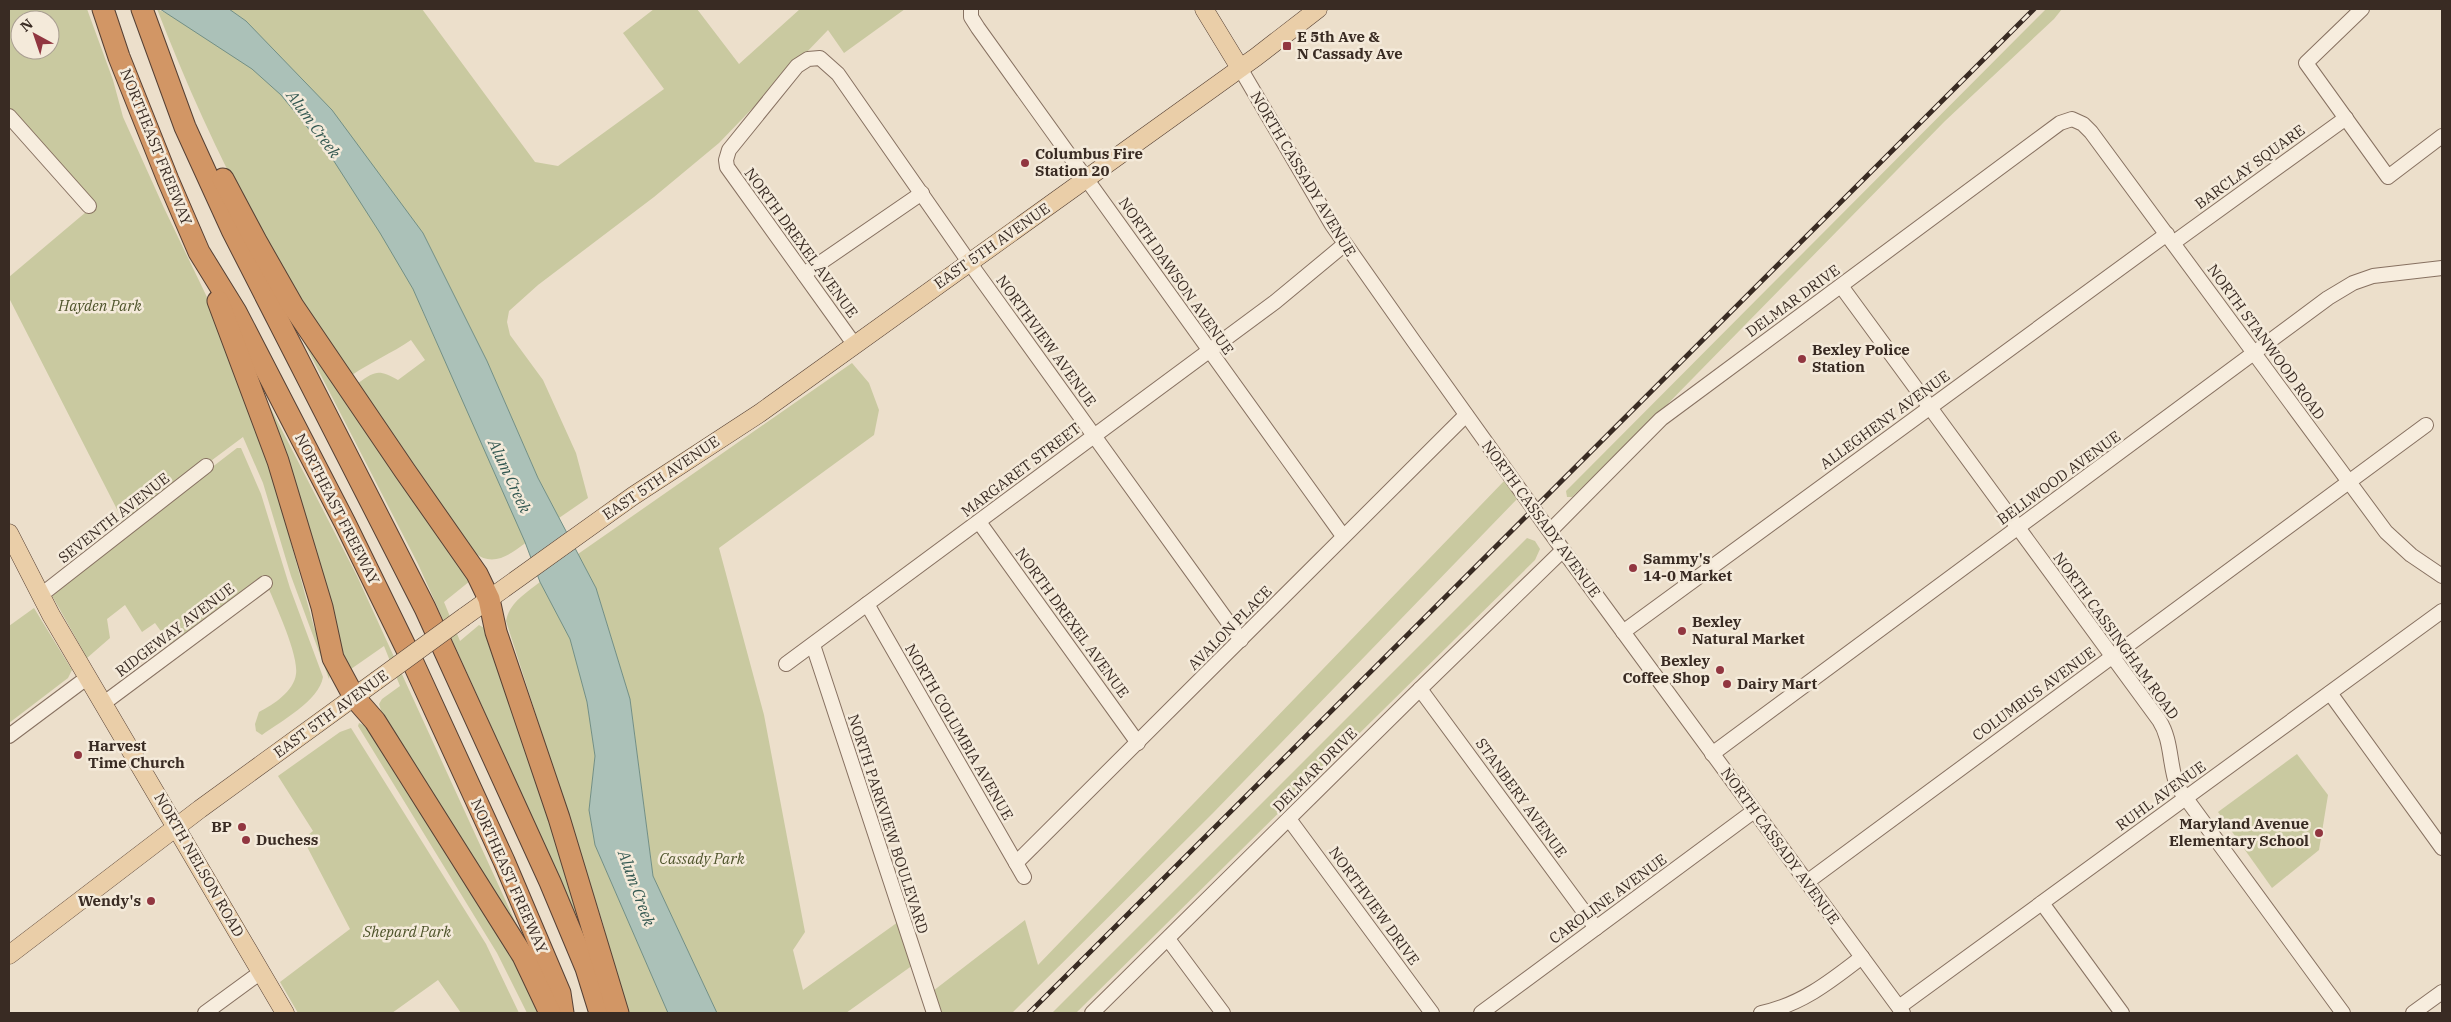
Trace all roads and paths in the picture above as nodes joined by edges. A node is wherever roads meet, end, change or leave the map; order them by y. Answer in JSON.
{"nodes":[{"id":1,"x":142,"y":9,"type":"edge"},
{"id":2,"x":971,"y":9,"type":"edge"},
{"id":3,"x":1204,"y":9,"type":"edge"},
{"id":4,"x":1318,"y":9,"type":"edge"},
{"id":5,"x":2362,"y":9,"type":"edge"},
{"id":6,"x":106,"y":18,"type":"edge"},
{"id":7,"x":152,"y":38,"type":"junction"},
{"id":8,"x":1240,"y":68,"type":"junction"},
{"id":9,"x":9,"y":116,"type":"edge"},
{"id":10,"x":2346,"y":118,"type":"junction"},
{"id":11,"x":2072,"y":119,"type":"joint"},
{"id":12,"x":2442,"y":136,"type":"edge"},
{"id":13,"x":726,"y":160,"type":"joint"},
{"id":14,"x":1087,"y":178,"type":"junction"},
{"id":15,"x":922,"y":192,"type":"junction"},
{"id":16,"x":89,"y":206,"type":"dead end"},
{"id":17,"x":2170,"y":238,"type":"junction"},
{"id":18,"x":1345,"y":244,"type":"junction"},
{"id":19,"x":199,"y":252,"type":"junction"},
{"id":20,"x":969,"y":262,"type":"junction"},
{"id":21,"x":2442,"y":268,"type":"edge"},
{"id":22,"x":804,"y":274,"type":"junction"},
{"id":23,"x":1841,"y":286,"type":"junction"},
{"id":24,"x":854,"y":344,"type":"junction"},
{"id":25,"x":1209,"y":350,"type":"junction"},
{"id":26,"x":2254,"y":354,"type":"junction"},
{"id":27,"x":1930,"y":407,"type":"junction"},
{"id":28,"x":1466,"y":415,"type":"junction"},
{"id":29,"x":2426,"y":425,"type":"dead end"},
{"id":30,"x":1094,"y":436,"type":"junction"},
{"id":31,"x":206,"y":466,"type":"dead end"},
{"id":32,"x":2348,"y":483,"type":"junction"},
{"id":33,"x":979,"y":522,"type":"junction"},
{"id":34,"x":2018,"y":528,"type":"junction"},
{"id":35,"x":1550,"y":531,"type":"junction"},
{"id":36,"x":9,"y":533,"type":"edge"},
{"id":37,"x":1343,"y":536,"type":"junction"},
{"id":38,"x":1563,"y":550,"type":"junction"},
{"id":39,"x":2442,"y":576,"type":"edge"},
{"id":40,"x":265,"y":583,"type":"dead end"},
{"id":41,"x":41,"y":595,"type":"junction"},
{"id":42,"x":489,"y":598,"type":"junction"},
{"id":43,"x":867,"y":604,"type":"junction"},
{"id":44,"x":2442,"y":611,"type":"edge"},
{"id":45,"x":1623,"y":632,"type":"junction"},
{"id":46,"x":437,"y":636,"type":"junction"},
{"id":47,"x":1241,"y":640,"type":"junction"},
{"id":48,"x":812,"y":644,"type":"junction"},
{"id":49,"x":2112,"y":657,"type":"junction"},
{"id":50,"x":786,"y":664,"type":"dead end"},
{"id":51,"x":88,"y":677,"type":"junction"},
{"id":52,"x":1420,"y":689,"type":"junction"},
{"id":53,"x":2330,"y":693,"type":"junction"},
{"id":54,"x":354,"y":697,"type":"junction"},
{"id":55,"x":104,"y":703,"type":"junction"},
{"id":56,"x":9,"y":736,"type":"edge"},
{"id":57,"x":1138,"y":743,"type":"junction"},
{"id":58,"x":1712,"y":754,"type":"junction"},
{"id":59,"x":2186,"y":798,"type":"junction"},
{"id":60,"x":1754,"y":811,"type":"junction"},
{"id":61,"x":1289,"y":819,"type":"junction"},
{"id":62,"x":177,"y":826,"type":"junction"},
{"id":63,"x":2442,"y":848,"type":"edge"},
{"id":64,"x":1016,"y":863,"type":"junction"},
{"id":65,"x":1024,"y":877,"type":"dead end"},
{"id":66,"x":1807,"y":882,"type":"junction"},
{"id":67,"x":2042,"y":903,"type":"junction"},
{"id":68,"x":1596,"y":928,"type":"junction"},
{"id":69,"x":1168,"y":939,"type":"junction"},
{"id":70,"x":9,"y":955,"type":"edge"},
{"id":71,"x":1862,"y":957,"type":"junction"},
{"id":72,"x":261,"y":972,"type":"junction"},
{"id":73,"x":2442,"y":992,"type":"edge"},
{"id":74,"x":1101,"y":1010,"type":"edge"},
{"id":75,"x":1901,"y":1010,"type":"edge"},
{"id":76,"x":205,"y":1013,"type":"edge"},
{"id":77,"x":286,"y":1013,"type":"edge"},
{"id":78,"x":550,"y":1013,"type":"edge"},
{"id":79,"x":563,"y":1013,"type":"edge"},
{"id":80,"x":600,"y":1013,"type":"edge"},
{"id":81,"x":618,"y":1013,"type":"edge"},
{"id":82,"x":934,"y":1013,"type":"edge"},
{"id":83,"x":1223,"y":1013,"type":"edge"},
{"id":84,"x":1432,"y":1013,"type":"edge"},
{"id":85,"x":1481,"y":1013,"type":"edge"},
{"id":86,"x":1761,"y":1013,"type":"edge"},
{"id":87,"x":2122,"y":1013,"type":"edge"},
{"id":88,"x":2343,"y":1013,"type":"edge"},
{"id":89,"x":2413,"y":1013,"type":"edge"}],
"edges":[{"from":1,"to":7,"type":"highway"},
{"from":2,"to":14,"type":"street","name":"NORTH DAWSON AVENUE"},
{"from":3,"to":8,"type":"main road","name":"NORTH CASSADY AVENUE"},
{"from":4,"to":8,"type":"main road","name":"EAST 5TH AVENUE"},
{"from":5,"to":10,"type":"street"},
{"from":6,"to":19,"type":"highway","name":"NORTHEAST FREEWAY"},
{"from":7,"to":42,"type":"highway"},
{"from":7,"to":46,"type":"highway"},
{"from":8,"to":14,"type":"main road","name":"EAST 5TH AVENUE"},
{"from":8,"to":18,"type":"street","name":"NORTH CASSADY AVENUE"},
{"from":9,"to":16,"type":"street"},
{"from":10,"to":12,"type":"street"},
{"from":10,"to":17,"type":"street","name":"BARCLAY SQUARE"},
{"from":11,"to":17,"type":"street","name":"NORTH STANWOOD ROAD"},
{"from":11,"to":23,"type":"street","name":"DELMAR DRIVE"},
{"from":13,"to":15,"type":"street","name":"NORTHVIEW AVENUE"},
{"from":13,"to":22,"type":"street","name":"NORTH DREXEL AVENUE"},
{"from":14,"to":20,"type":"main road","name":"EAST 5TH AVENUE"},
{"from":14,"to":25,"type":"street","name":"NORTH DAWSON AVENUE"},
{"from":15,"to":20,"type":"street","name":"NORTHVIEW AVENUE"},
{"from":15,"to":22,"type":"street"},
{"from":17,"to":26,"type":"street","name":"NORTH STANWOOD ROAD"},
{"from":17,"to":27,"type":"street","name":"ALLEGHENY AVENUE"},
{"from":18,"to":25,"type":"street","name":"MARGARET STREET"},
{"from":18,"to":28,"type":"street","name":"NORTH CASSADY AVENUE"},
{"from":19,"to":54,"type":"highway"},
{"from":19,"to":79,"type":"highway","name":"NORTHEAST FREEWAY"},
{"from":20,"to":24,"type":"main road","name":"EAST 5TH AVENUE"},
{"from":20,"to":30,"type":"street","name":"NORTHVIEW AVENUE"},
{"from":21,"to":26,"type":"street","name":"BELLWOOD AVENUE"},
{"from":22,"to":24,"type":"street","name":"NORTH DREXEL AVENUE"},
{"from":23,"to":27,"type":"street","name":"NORTH CASSINGHAM ROAD"},
{"from":23,"to":35,"type":"street","name":"DELMAR DRIVE"},
{"from":24,"to":42,"type":"main road","name":"EAST 5TH AVENUE"},
{"from":25,"to":30,"type":"street","name":"MARGARET STREET"},
{"from":25,"to":37,"type":"street","name":"NORTH DAWSON AVENUE"},
{"from":26,"to":32,"type":"street","name":"NORTH STANWOOD ROAD"},
{"from":26,"to":34,"type":"street","name":"BELLWOOD AVENUE"},
{"from":27,"to":34,"type":"street","name":"NORTH CASSINGHAM ROAD"},
{"from":27,"to":45,"type":"street","name":"ALLEGHENY AVENUE"},
{"from":28,"to":35,"type":"street","name":"NORTH CASSADY AVENUE"},
{"from":28,"to":37,"type":"street","name":"AVALON PLACE"},
{"from":29,"to":32,"type":"street","name":"COLUMBUS AVENUE"},
{"from":30,"to":33,"type":"street","name":"MARGARET STREET"},
{"from":30,"to":47,"type":"street","name":"NORTHVIEW AVENUE"},
{"from":31,"to":41,"type":"street","name":"SEVENTH AVENUE"},
{"from":32,"to":39,"type":"street","name":"NORTH STANWOOD ROAD"},
{"from":32,"to":49,"type":"street","name":"COLUMBUS AVENUE"},
{"from":33,"to":43,"type":"street","name":"MARGARET STREET"},
{"from":33,"to":57,"type":"street","name":"NORTH DREXEL AVENUE"},
{"from":34,"to":49,"type":"street","name":"NORTH CASSINGHAM ROAD"},
{"from":34,"to":58,"type":"street","name":"BELLWOOD AVENUE"},
{"from":35,"to":38,"type":"street","name":"NORTH CASSADY AVENUE"},
{"from":36,"to":41,"type":"main road","name":"NORTH NELSON ROAD"},
{"from":37,"to":47,"type":"street","name":"AVALON PLACE"},
{"from":38,"to":45,"type":"street","name":"NORTH CASSADY AVENUE"},
{"from":38,"to":52,"type":"street","name":"DELMAR DRIVE"},
{"from":40,"to":55,"type":"street","name":"RIDGEWAY AVENUE"},
{"from":41,"to":51,"type":"main road","name":"NORTH NELSON ROAD"},
{"from":42,"to":46,"type":"main road","name":"EAST 5TH AVENUE","bridge":true},
{"from":42,"to":81,"type":"highway"},
{"from":43,"to":48,"type":"street","name":"MARGARET STREET"},
{"from":43,"to":64,"type":"street","name":"NORTH COLUMBIA AVENUE"},
{"from":44,"to":53,"type":"street","name":"RUHL AVENUE"},
{"from":45,"to":58,"type":"street","name":"NORTH CASSADY AVENUE"},
{"from":46,"to":54,"type":"main road","name":"EAST 5TH AVENUE","bridge":true},
{"from":46,"to":80,"type":"highway"},
{"from":47,"to":57,"type":"street","name":"AVALON PLACE"},
{"from":48,"to":50,"type":"street","name":"MARGARET STREET"},
{"from":48,"to":82,"type":"street","name":"NORTH PARKVIEW BOULEVARD"},
{"from":49,"to":59,"type":"street","name":"NORTH CASSINGHAM ROAD"},
{"from":49,"to":66,"type":"street","name":"COLUMBUS AVENUE"},
{"from":51,"to":55,"type":"main road","name":"NORTH NELSON ROAD"},
{"from":51,"to":56,"type":"street"},
{"from":52,"to":61,"type":"street","name":"DELMAR DRIVE"},
{"from":52,"to":68,"type":"street","name":"STANBERY AVENUE"},
{"from":53,"to":59,"type":"street","name":"RUHL AVENUE"},
{"from":53,"to":63,"type":"street"},
{"from":54,"to":62,"type":"main road","name":"EAST 5TH AVENUE"},
{"from":54,"to":78,"type":"highway"},
{"from":55,"to":62,"type":"main road","name":"NORTH NELSON ROAD"},
{"from":57,"to":64,"type":"street","name":"AVALON PLACE"},
{"from":58,"to":60,"type":"street","name":"NORTH CASSADY AVENUE"},
{"from":59,"to":67,"type":"street","name":"RUHL AVENUE"},
{"from":59,"to":88,"type":"street","name":"NORTH CASSINGHAM ROAD"},
{"from":60,"to":66,"type":"street","name":"NORTH CASSADY AVENUE"},
{"from":60,"to":68,"type":"street","name":"CAROLINE AVENUE"},
{"from":61,"to":69,"type":"street","name":"DELMAR DRIVE"},
{"from":61,"to":84,"type":"street","name":"NORTHVIEW DRIVE"},
{"from":62,"to":70,"type":"main road","name":"EAST 5TH AVENUE"},
{"from":62,"to":72,"type":"main road","name":"NORTH NELSON ROAD"},
{"from":64,"to":65,"type":"street","name":"NORTH COLUMBIA AVENUE"},
{"from":66,"to":71,"type":"street","name":"NORTH CASSADY AVENUE"},
{"from":67,"to":75,"type":"street","name":"RUHL AVENUE"},
{"from":67,"to":87,"type":"street"},
{"from":68,"to":85,"type":"street","name":"CAROLINE AVENUE"},
{"from":69,"to":74,"type":"street","name":"DELMAR DRIVE"},
{"from":69,"to":83,"type":"street"},
{"from":71,"to":75,"type":"street","name":"NORTH CASSADY AVENUE"},
{"from":71,"to":86,"type":"street"},
{"from":72,"to":76,"type":"street"},
{"from":72,"to":77,"type":"main road","name":"NORTH NELSON ROAD"},
{"from":73,"to":89,"type":"street"}]}
